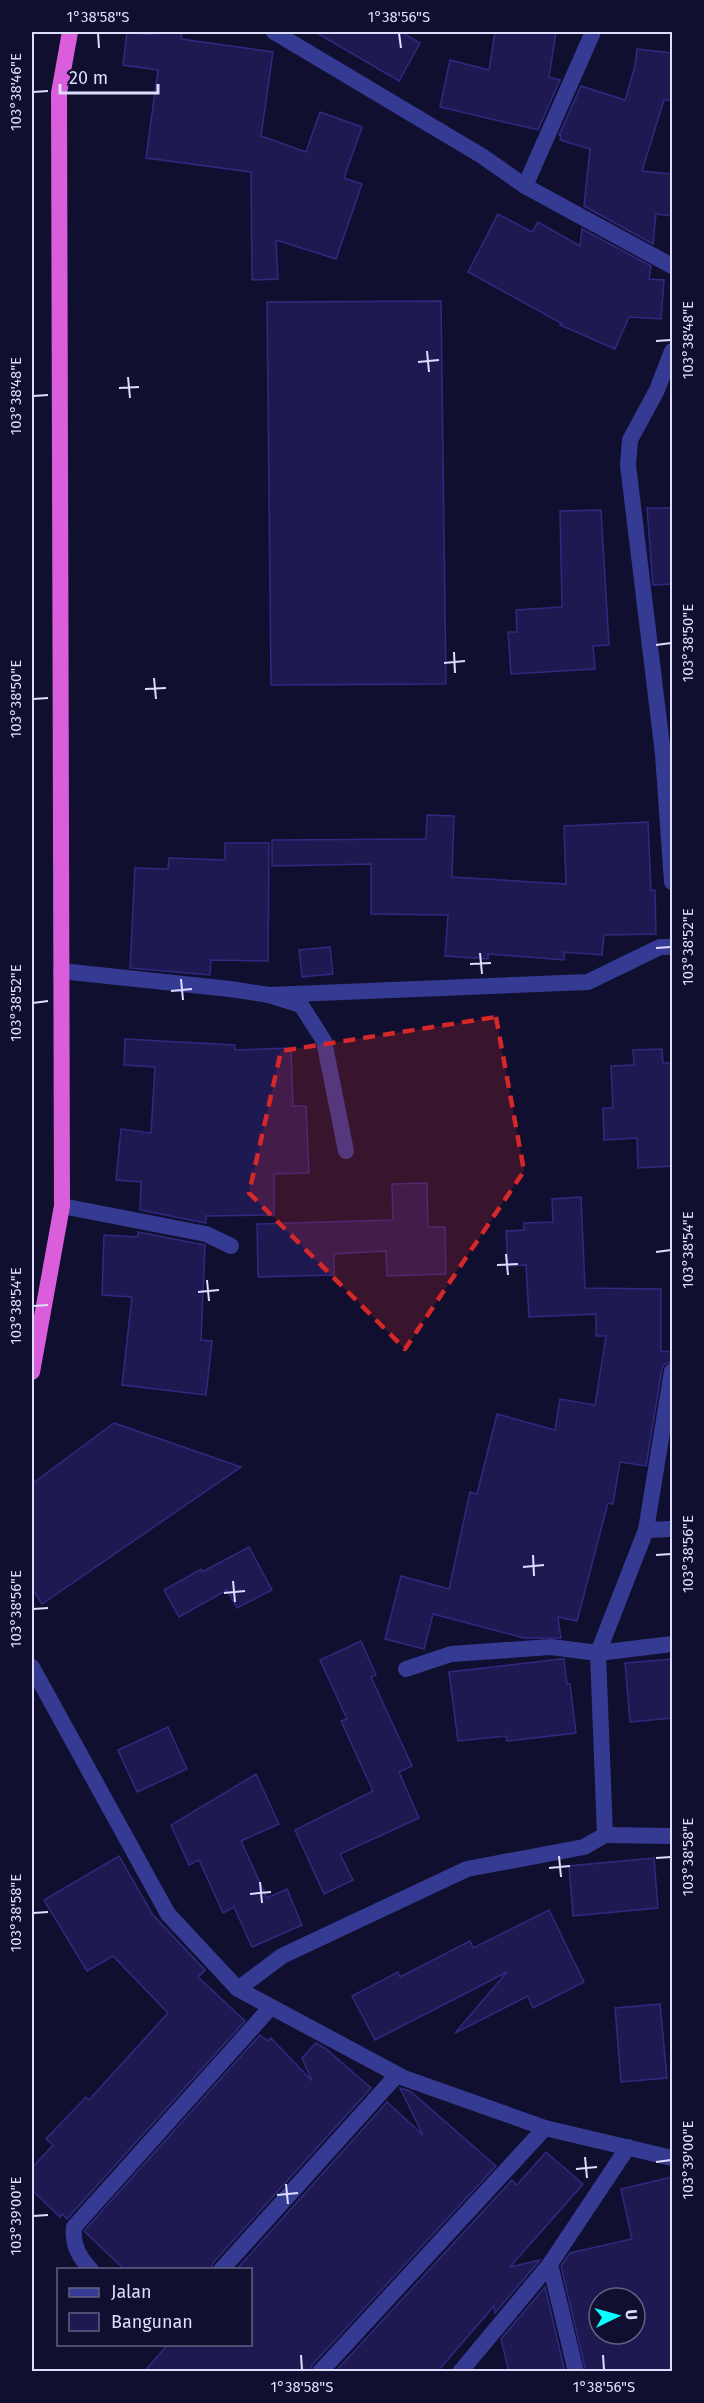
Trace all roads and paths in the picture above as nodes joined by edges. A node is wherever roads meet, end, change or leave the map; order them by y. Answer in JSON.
{"nodes":[{"id":1,"x":70,"y":32,"type":"edge"},
{"id":2,"x":274,"y":32,"type":"edge"},
{"id":3,"x":594,"y":32,"type":"edge"},
{"id":4,"x":525,"y":186,"type":"junction"},
{"id":5,"x":672,"y":266,"type":"edge"},
{"id":6,"x":672,"y":351,"type":"edge"},
{"id":7,"x":672,"y":882,"type":"edge"},
{"id":8,"x":672,"y":947,"type":"edge"},
{"id":9,"x":62,"y":971,"type":"junction"},
{"id":10,"x":269,"y":995,"type":"junction"},
{"id":11,"x":346,"y":1151,"type":"dead end"},
{"id":12,"x":62,"y":1206,"type":"junction"},
{"id":13,"x":231,"y":1246,"type":"dead end"},
{"id":14,"x":672,"y":1371,"type":"edge"},
{"id":15,"x":32,"y":1372,"type":"edge"},
{"id":16,"x":672,"y":1529,"type":"edge"},
{"id":17,"x":646,"y":1530,"type":"junction"},
{"id":18,"x":672,"y":1644,"type":"edge"},
{"id":19,"x":598,"y":1653,"type":"junction"},
{"id":20,"x":32,"y":1667,"type":"edge"},
{"id":21,"x":406,"y":1669,"type":"dead end"},
{"id":22,"x":605,"y":1835,"type":"junction"},
{"id":23,"x":672,"y":1836,"type":"edge"},
{"id":24,"x":238,"y":1989,"type":"junction"},
{"id":25,"x":272,"y":2007,"type":"junction"},
{"id":26,"x":397,"y":2075,"type":"junction"},
{"id":27,"x":545,"y":2128,"type":"junction"},
{"id":28,"x":628,"y":2147,"type":"junction"},
{"id":29,"x":672,"y":2158,"type":"edge"},
{"id":30,"x":550,"y":2264,"type":"junction"},
{"id":31,"x":89,"y":2268,"type":"edge"},
{"id":32,"x":223,"y":2268,"type":"edge"},
{"id":33,"x":320,"y":2372,"type":"edge"},
{"id":34,"x":460,"y":2372,"type":"edge"},
{"id":35,"x":576,"y":2372,"type":"edge"}],
"edges":[{"from":1,"to":9,"type":"highway"},
{"from":2,"to":4,"type":"street"},
{"from":3,"to":4,"type":"street"},
{"from":4,"to":5,"type":"street"},
{"from":6,"to":7,"type":"street"},
{"from":8,"to":10,"type":"street"},
{"from":9,"to":10,"type":"street"},
{"from":9,"to":12,"type":"highway"},
{"from":10,"to":11,"type":"street"},
{"from":12,"to":13,"type":"street"},
{"from":12,"to":15,"type":"highway"},
{"from":14,"to":17,"type":"street"},
{"from":16,"to":17,"type":"street"},
{"from":17,"to":19,"type":"street"},
{"from":18,"to":19,"type":"street"},
{"from":19,"to":21,"type":"street"},
{"from":19,"to":22,"type":"street"},
{"from":20,"to":24,"type":"street"},
{"from":22,"to":23,"type":"street"},
{"from":22,"to":24,"type":"street"},
{"from":24,"to":25,"type":"street"},
{"from":25,"to":26,"type":"street"},
{"from":25,"to":31,"type":"street"},
{"from":26,"to":27,"type":"street"},
{"from":26,"to":32,"type":"street"},
{"from":27,"to":28,"type":"street"},
{"from":27,"to":33,"type":"street"},
{"from":28,"to":29,"type":"street"},
{"from":28,"to":30,"type":"street"},
{"from":30,"to":34,"type":"street"},
{"from":30,"to":35,"type":"street"}]}
